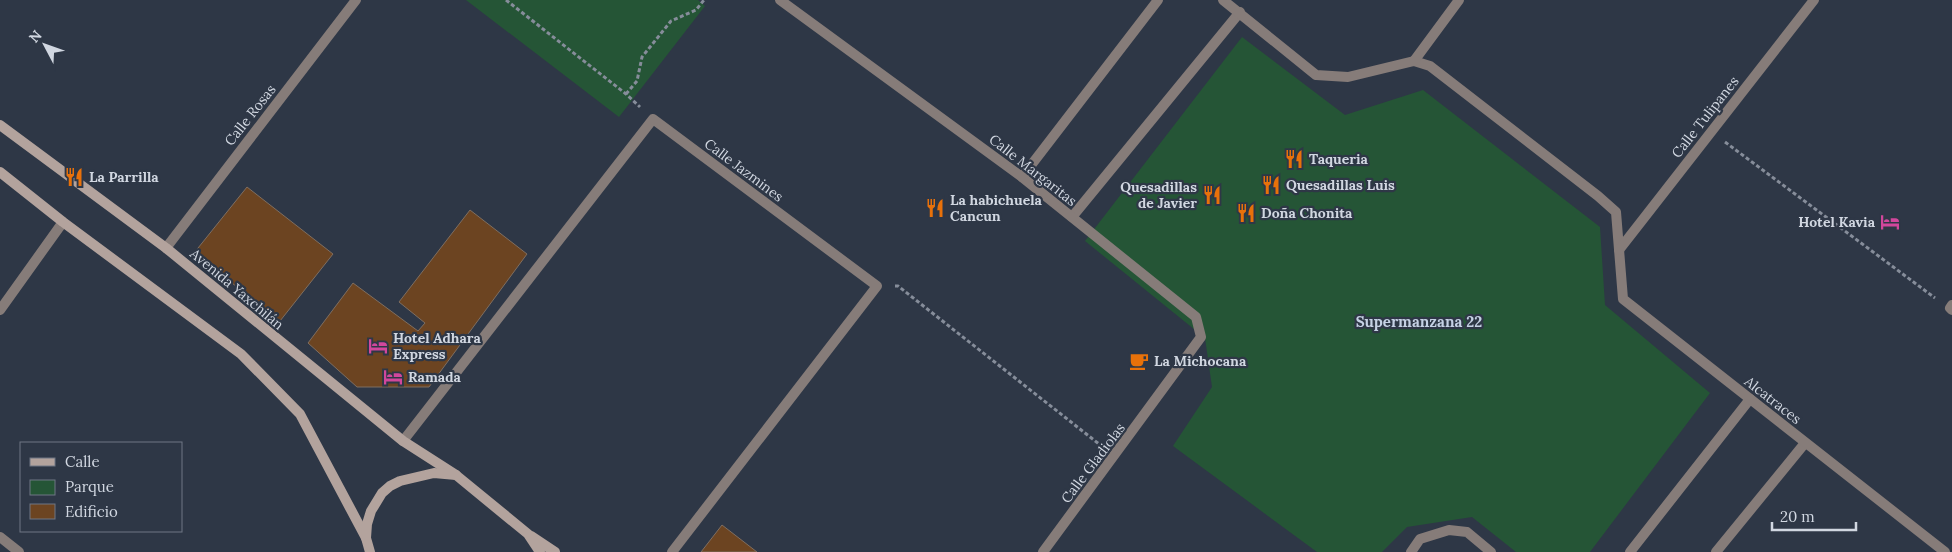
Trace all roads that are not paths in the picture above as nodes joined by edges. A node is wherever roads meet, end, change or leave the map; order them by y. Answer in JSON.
{"nodes":[{"id":1,"x":356,"y":0,"type":"edge"},
{"id":2,"x":780,"y":0,"type":"edge"},
{"id":3,"x":1158,"y":0,"type":"edge"},
{"id":4,"x":1223,"y":0,"type":"edge"},
{"id":5,"x":1459,"y":0,"type":"edge"},
{"id":6,"x":1814,"y":0,"type":"edge"},
{"id":7,"x":1240,"y":12,"type":"junction"},
{"id":8,"x":1414,"y":62,"type":"junction"},
{"id":9,"x":0,"y":124,"type":"edge"},
{"id":10,"x":0,"y":172,"type":"edge"},
{"id":11,"x":1022,"y":177,"type":"junction"},
{"id":12,"x":1072,"y":217,"type":"junction"},
{"id":13,"x":63,"y":222,"type":"junction"},
{"id":14,"x":166,"y":248,"type":"junction"},
{"id":15,"x":1618,"y":250,"type":"junction"},
{"id":16,"x":0,"y":310,"type":"edge"},
{"id":17,"x":1164,"y":389,"type":"joint"},
{"id":18,"x":1750,"y":399,"type":"junction"},
{"id":19,"x":403,"y":442,"type":"junction"},
{"id":20,"x":1805,"y":443,"type":"junction"},
{"id":21,"x":456,"y":475,"type":"junction"},
{"id":22,"x":528,"y":534,"type":"junction"},
{"id":23,"x":0,"y":537,"type":"edge"},
{"id":24,"x":366,"y":538,"type":"junction"},
{"id":25,"x":19,"y":552,"type":"edge"},
{"id":26,"x":370,"y":552,"type":"edge"},
{"id":27,"x":540,"y":552,"type":"edge"},
{"id":28,"x":556,"y":552,"type":"edge"},
{"id":29,"x":672,"y":552,"type":"edge"},
{"id":30,"x":1043,"y":552,"type":"edge"},
{"id":31,"x":1411,"y":552,"type":"edge"},
{"id":32,"x":1491,"y":552,"type":"edge"},
{"id":33,"x":1630,"y":552,"type":"edge"},
{"id":34,"x":1716,"y":552,"type":"edge"},
{"id":35,"x":1946,"y":552,"type":"edge"}],
"edges":[{"from":1,"to":14,"type":"street","name":"Calle Rosas"},
{"from":2,"to":11,"type":"street","name":"Calle Margaritas"},
{"from":3,"to":11,"type":"street"},
{"from":4,"to":7,"type":"street"},
{"from":5,"to":8,"type":"street"},
{"from":6,"to":15,"type":"street","name":"Calle Tulipanes"},
{"from":7,"to":8,"type":"street"},
{"from":7,"to":12,"type":"street"},
{"from":8,"to":15,"type":"street","name":"Alcatraces"},
{"from":9,"to":14,"type":"main road","name":"Avenida Yaxchilán"},
{"from":10,"to":13,"type":"main road"},
{"from":11,"to":12,"type":"street","name":"Calle Margaritas"},
{"from":12,"to":17,"type":"street","name":"Calle Margaritas"},
{"from":13,"to":16,"type":"street"},
{"from":13,"to":24,"type":"main road"},
{"from":14,"to":19,"type":"main road","name":"Avenida Yaxchilán"},
{"from":15,"to":18,"type":"street","name":"Alcatraces"},
{"from":17,"to":30,"type":"street","name":"Calle Gladiolas"},
{"from":18,"to":20,"type":"street","name":"Alcatraces"},
{"from":18,"to":33,"type":"street"},
{"from":19,"to":21,"type":"main road","name":"Avenida Yaxchilán"},
{"from":19,"to":29,"type":"street","name":"Calle Jazmines"},
{"from":20,"to":34,"type":"street"},
{"from":20,"to":35,"type":"street","name":"Alcatraces"},
{"from":21,"to":22,"type":"main road","name":"Avenida Yaxchilán"},
{"from":21,"to":24,"type":"main road"},
{"from":22,"to":27,"type":"main road"},
{"from":22,"to":28,"type":"main road"},
{"from":23,"to":25,"type":"street"},
{"from":24,"to":26,"type":"main road"},
{"from":31,"to":32,"type":"street"}]}
